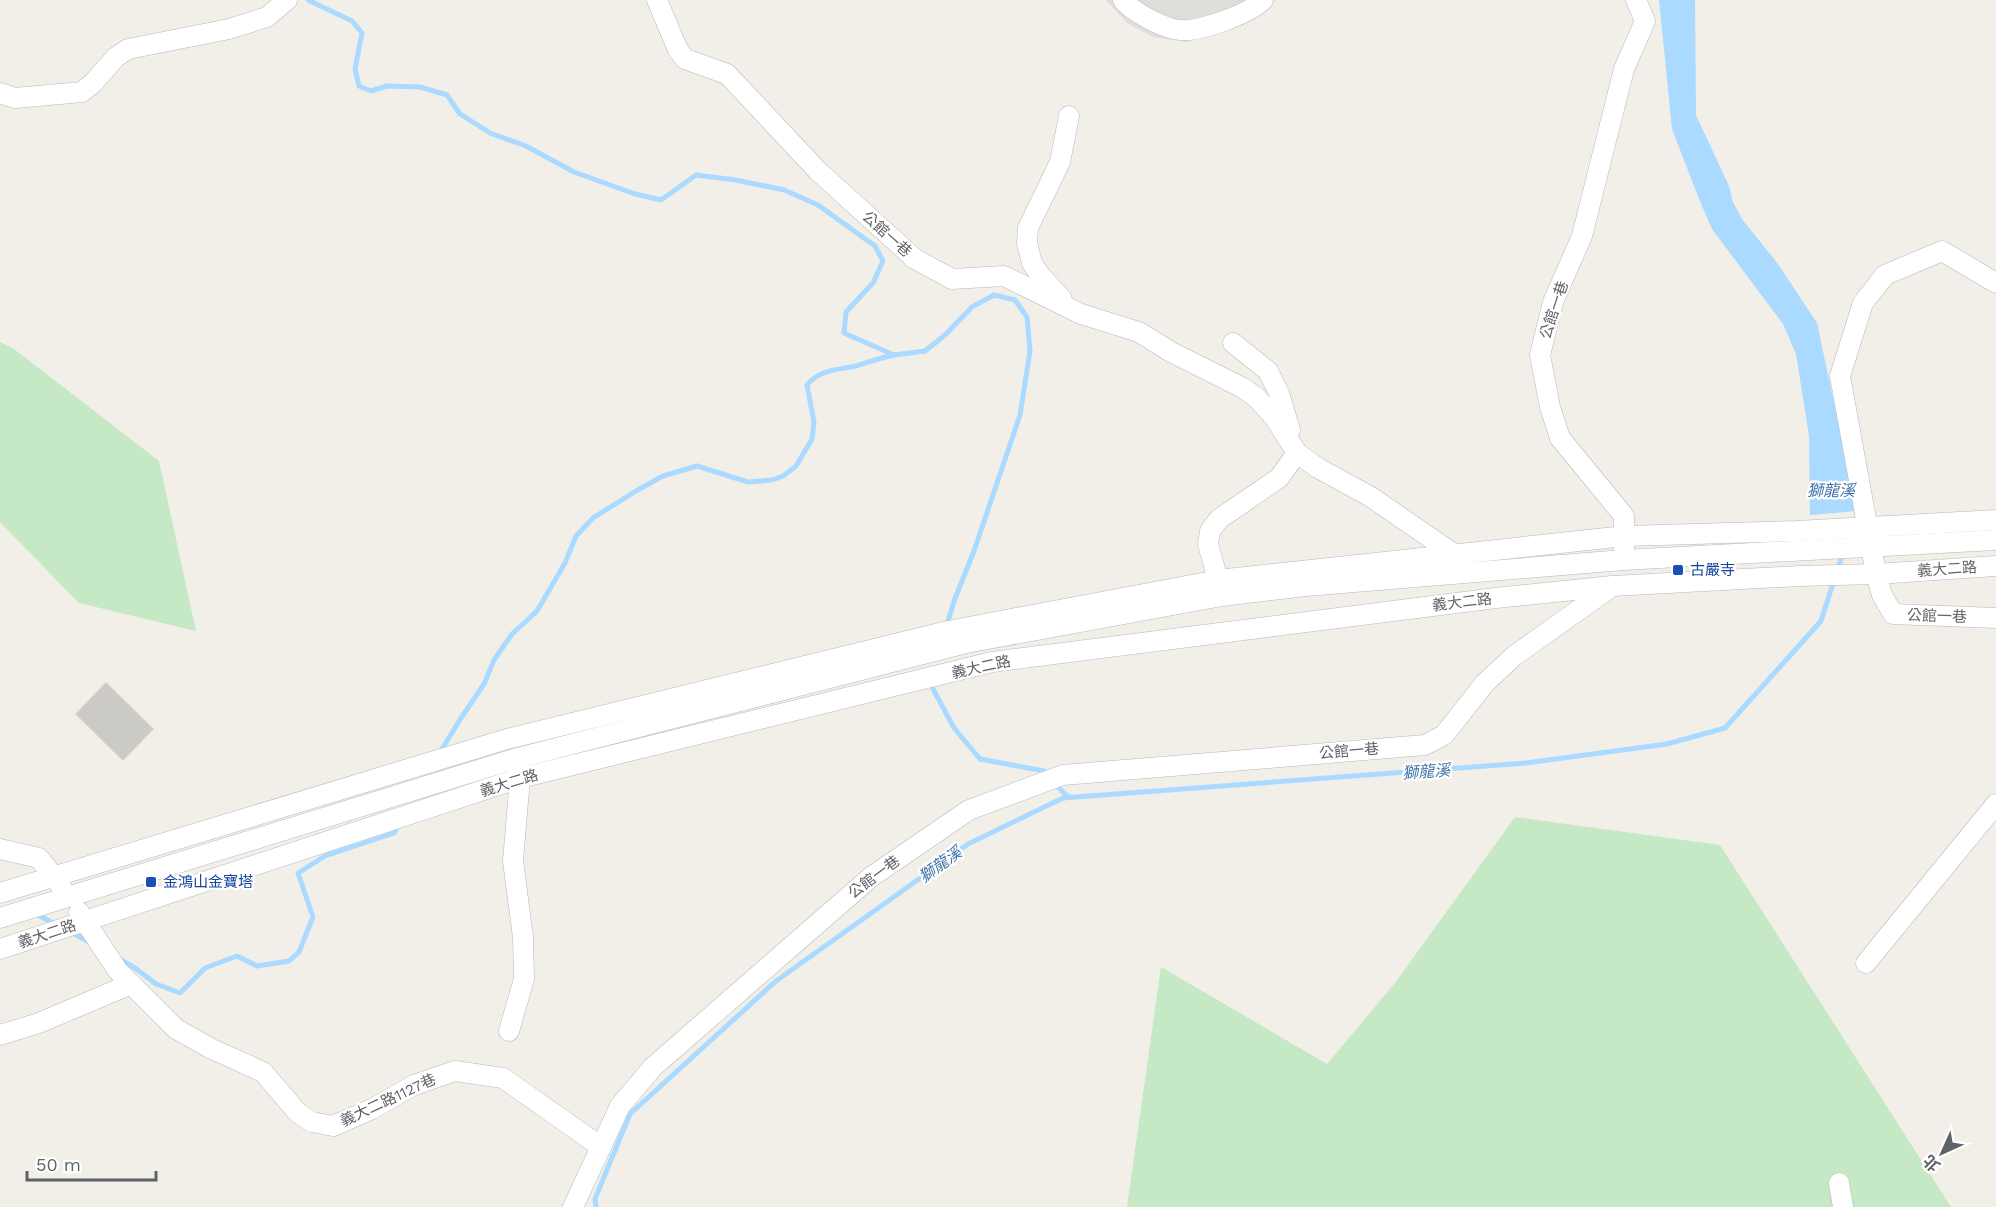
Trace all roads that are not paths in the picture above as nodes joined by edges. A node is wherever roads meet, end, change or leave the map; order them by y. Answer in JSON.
{"nodes":[{"id":1,"x":287,"y":0,"type":"edge"},
{"id":2,"x":657,"y":0,"type":"edge"},
{"id":3,"x":1123,"y":0,"type":"edge"},
{"id":4,"x":1263,"y":0,"type":"edge"},
{"id":5,"x":1636,"y":0,"type":"edge"},
{"id":6,"x":0,"y":93,"type":"edge"},
{"id":7,"x":1069,"y":116,"type":"dead end"},
{"id":8,"x":1996,"y":283,"type":"edge"},
{"id":9,"x":1081,"y":314,"type":"junction"},
{"id":10,"x":1233,"y":343,"type":"dead end"},
{"id":11,"x":1297,"y":453,"type":"junction"},
{"id":12,"x":1996,"y":520,"type":"edge"},
{"id":13,"x":1867,"y":528,"type":"junction"},
{"id":14,"x":1625,"y":536,"type":"junction"},
{"id":15,"x":1996,"y":540,"type":"edge"},
{"id":16,"x":1870,"y":548,"type":"junction"},
{"id":17,"x":1454,"y":554,"type":"junction"},
{"id":18,"x":1623,"y":560,"type":"junction"},
{"id":19,"x":1996,"y":566,"type":"edge"},
{"id":20,"x":1480,"y":572,"type":"junction"},
{"id":21,"x":1876,"y":574,"type":"junction"},
{"id":22,"x":1612,"y":586,"type":"junction"},
{"id":23,"x":1220,"y":588,"type":"junction"},
{"id":24,"x":1996,"y":618,"type":"edge"},
{"id":25,"x":507,"y":739,"type":"junction"},
{"id":26,"x":514,"y":759,"type":"junction"},
{"id":27,"x":520,"y":778,"type":"junction"},
{"id":28,"x":1996,"y":804,"type":"edge"},
{"id":29,"x":0,"y":849,"type":"edge"},
{"id":30,"x":53,"y":876,"type":"junction"},
{"id":31,"x":0,"y":893,"type":"edge"},
{"id":32,"x":69,"y":897,"type":"junction"},
{"id":33,"x":0,"y":918,"type":"edge"},
{"id":34,"x":85,"y":922,"type":"junction"},
{"id":35,"x":0,"y":949,"type":"edge"},
{"id":36,"x":1866,"y":963,"type":"dead end"},
{"id":37,"x":131,"y":984,"type":"junction"},
{"id":38,"x":509,"y":1031,"type":"dead end"},
{"id":39,"x":0,"y":1035,"type":"edge"},
{"id":40,"x":601,"y":1148,"type":"junction"},
{"id":41,"x":1839,"y":1183,"type":"dead end"},
{"id":42,"x":573,"y":1207,"type":"edge"},
{"id":43,"x":1843,"y":1207,"type":"edge"}],
"edges":[{"from":1,"to":6,"type":"street"},
{"from":2,"to":9,"type":"street","name":"公館一巷"},
{"from":3,"to":4,"type":"street"},
{"from":5,"to":14,"type":"street","name":"公館一巷"},
{"from":7,"to":9,"type":"street"},
{"from":8,"to":13,"type":"street","name":"公館一巷"},
{"from":9,"to":11,"type":"street","name":"公館一巷"},
{"from":10,"to":11,"type":"street"},
{"from":11,"to":17,"type":"street","name":"公館一巷"},
{"from":11,"to":23,"type":"street"},
{"from":12,"to":13,"type":"street","name":"義大二路"},
{"from":13,"to":14,"type":"street","name":"義大二路"},
{"from":13,"to":16,"type":"street","name":"公館一巷"},
{"from":14,"to":17,"type":"street","name":"義大二路"},
{"from":14,"to":18,"type":"street","name":"公館一巷"},
{"from":15,"to":16,"type":"street","name":"義大二路"},
{"from":16,"to":18,"type":"street","name":"義大二路"},
{"from":16,"to":21,"type":"street","name":"公館一巷"},
{"from":17,"to":20,"type":"street","name":"公館一巷"},
{"from":17,"to":23,"type":"street","name":"義大二路"},
{"from":18,"to":20,"type":"street","name":"義大二路"},
{"from":18,"to":22,"type":"street","name":"公館一巷"},
{"from":19,"to":21,"type":"street","name":"義大二路"},
{"from":20,"to":23,"type":"street","name":"義大二路"},
{"from":21,"to":22,"type":"street","name":"義大二路"},
{"from":21,"to":24,"type":"street","name":"公館一巷"},
{"from":22,"to":27,"type":"street","name":"義大二路"},
{"from":22,"to":40,"type":"street","name":"公館一巷"},
{"from":23,"to":25,"type":"street","name":"義大二路"},
{"from":23,"to":26,"type":"street","name":"義大二路"},
{"from":25,"to":26,"type":"street"},
{"from":25,"to":30,"type":"street","name":"義大二路"},
{"from":26,"to":27,"type":"street"},
{"from":26,"to":32,"type":"street","name":"義大二路"},
{"from":27,"to":34,"type":"street","name":"義大二路"},
{"from":27,"to":38,"type":"street"},
{"from":28,"to":36,"type":"street"},
{"from":29,"to":30,"type":"street","name":"義大二路1127巷"},
{"from":30,"to":31,"type":"street","name":"義大二路"},
{"from":30,"to":32,"type":"street","name":"義大二路1127巷"},
{"from":32,"to":33,"type":"street","name":"義大二路"},
{"from":32,"to":34,"type":"street","name":"義大二路1127巷"},
{"from":34,"to":35,"type":"street","name":"義大二路"},
{"from":34,"to":37,"type":"street","name":"義大二路1127巷"},
{"from":37,"to":39,"type":"street"},
{"from":37,"to":40,"type":"street","name":"義大二路1127巷"},
{"from":40,"to":42,"type":"street","name":"公館一巷"},
{"from":41,"to":43,"type":"street"}]}
